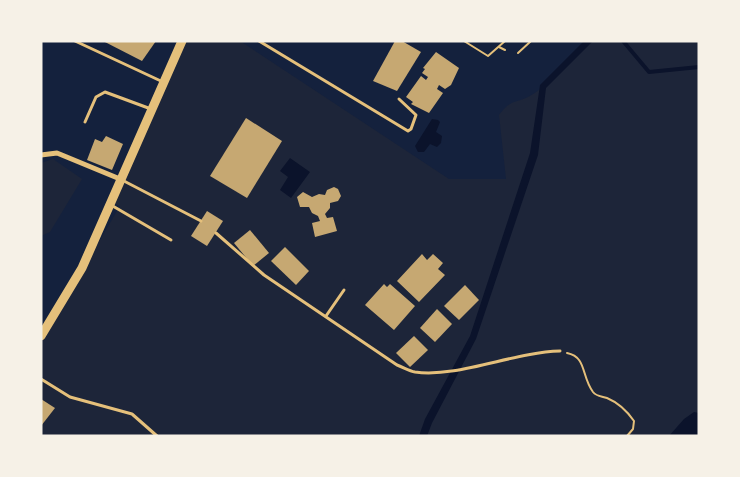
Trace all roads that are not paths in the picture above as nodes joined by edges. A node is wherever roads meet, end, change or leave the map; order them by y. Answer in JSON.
{"nodes":[{"id":1,"x":75,"y":41,"type":"edge"},
{"id":2,"x":182,"y":41,"type":"edge"},
{"id":3,"x":259,"y":41,"type":"edge"},
{"id":4,"x":164,"y":82,"type":"junction"},
{"id":5,"x":399,"y":99,"type":"dead end"},
{"id":6,"x":151,"y":110,"type":"junction"},
{"id":7,"x":86,"y":122,"type":"dead end"},
{"id":8,"x":41,"y":155,"type":"edge"},
{"id":9,"x":120,"y":179,"type":"junction"},
{"id":10,"x":111,"y":204,"type":"junction"},
{"id":11,"x":201,"y":221,"type":"dead end"},
{"id":12,"x":216,"y":233,"type":"dead end"},
{"id":13,"x":171,"y":240,"type":"dead end"},
{"id":14,"x":344,"y":290,"type":"dead end"},
{"id":15,"x":326,"y":316,"type":"junction"},
{"id":16,"x":41,"y":336,"type":"edge"},
{"id":17,"x":560,"y":351,"type":"road end"},
{"id":18,"x":41,"y":379,"type":"edge"},
{"id":19,"x":157,"y":436,"type":"edge"}],
"edges":[{"from":1,"to":4,"type":"lane"},
{"from":2,"to":4,"type":"street"},
{"from":3,"to":5,"type":"lane"},
{"from":4,"to":6,"type":"street"},
{"from":6,"to":7,"type":"lane"},
{"from":6,"to":9,"type":"street"},
{"from":8,"to":9,"type":"street"},
{"from":9,"to":10,"type":"street"},
{"from":9,"to":11,"type":"lane"},
{"from":10,"to":13,"type":"lane"},
{"from":10,"to":16,"type":"street"},
{"from":12,"to":15,"type":"lane"},
{"from":14,"to":15,"type":"lane"},
{"from":15,"to":17,"type":"lane"},
{"from":18,"to":19,"type":"lane"}]}
